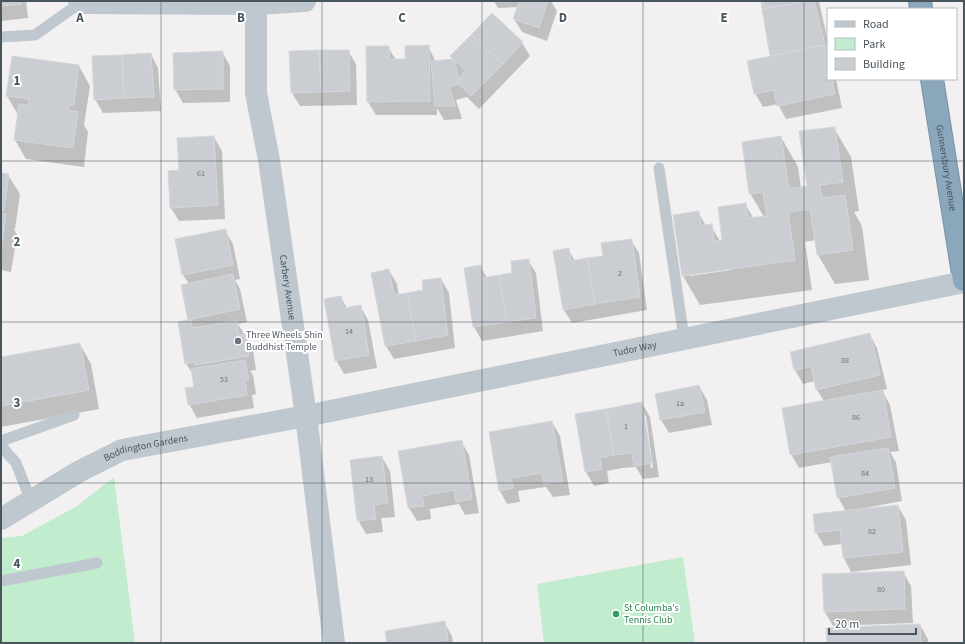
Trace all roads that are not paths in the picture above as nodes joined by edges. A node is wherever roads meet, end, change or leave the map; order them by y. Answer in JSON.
{"nodes":[{"id":1,"x":305,"y":1,"type":"edge"},
{"id":2,"x":80,"y":2,"type":"edge"},
{"id":3,"x":256,"y":4,"type":"junction"},
{"id":4,"x":1,"y":37,"type":"edge"},
{"id":5,"x":932,"y":80,"type":"edge"},
{"id":6,"x":659,"y":168,"type":"dead end"},
{"id":7,"x":964,"y":281,"type":"edge"},
{"id":8,"x":684,"y":338,"type":"junction"},
{"id":9,"x":74,"y":415,"type":"dead end"},
{"id":10,"x":306,"y":416,"type":"junction"},
{"id":11,"x":1,"y":441,"type":"edge"},
{"id":12,"x":1,"y":446,"type":"edge"},
{"id":13,"x":31,"y":501,"type":"junction"},
{"id":14,"x":1,"y":519,"type":"edge"},
{"id":15,"x":97,"y":564,"type":"dead end"},
{"id":16,"x":1,"y":581,"type":"edge"},
{"id":17,"x":334,"y":643,"type":"edge"}],
"edges":[{"from":1,"to":3,"type":"street"},
{"from":2,"to":3,"type":"street"},
{"from":2,"to":4,"type":"lane"},
{"from":3,"to":10,"type":"street","name":"Carbery Avenue"},
{"from":5,"to":7,"type":"highway","name":"Gunnersbury Avenue"},
{"from":6,"to":8,"type":"lane"},
{"from":7,"to":8,"type":"street","name":"Tudor Way"},
{"from":8,"to":10,"type":"street","name":"Tudor Way"},
{"from":9,"to":11,"type":"lane"},
{"from":10,"to":13,"type":"street","name":"Boddington Gardens"},
{"from":10,"to":17,"type":"street","name":"Carbery Avenue"},
{"from":12,"to":13,"type":"lane"},
{"from":13,"to":14,"type":"street","name":"Boddington Gardens"},
{"from":15,"to":16,"type":"lane"}]}
